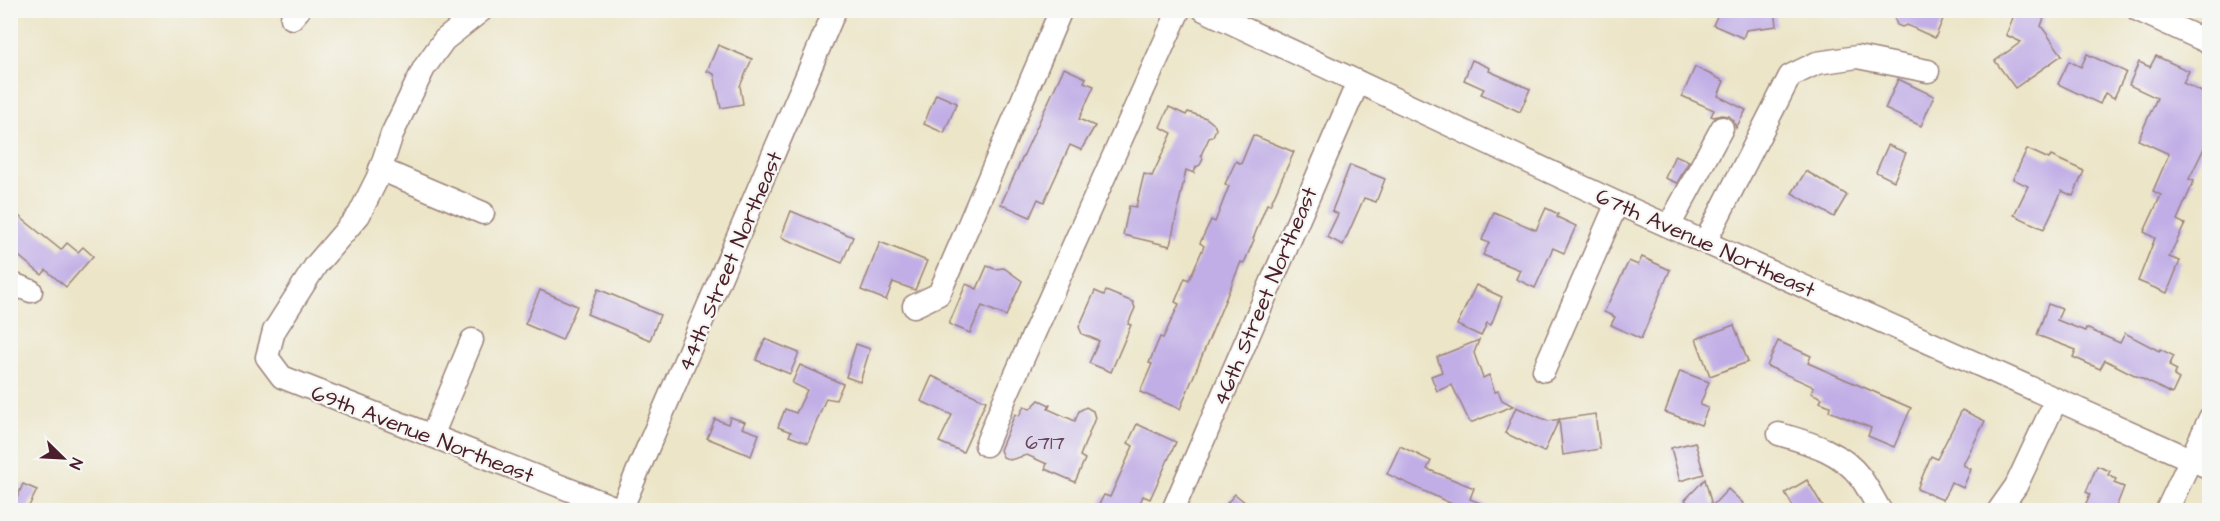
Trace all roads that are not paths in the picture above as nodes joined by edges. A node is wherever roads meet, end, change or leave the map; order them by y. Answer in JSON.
{"nodes":[{"id":1,"x":835,"y":10,"type":"edge"},
{"id":2,"x":1061,"y":10,"type":"edge"},
{"id":3,"x":1179,"y":10,"type":"edge"},
{"id":4,"x":1204,"y":10,"type":"edge"},
{"id":5,"x":2138,"y":10,"type":"edge"},
{"id":6,"x":481,"y":11,"type":"edge"},
{"id":7,"x":2210,"y":43,"type":"edge"},
{"id":8,"x":1928,"y":71,"type":"dead end"},
{"id":9,"x":1358,"y":82,"type":"junction"},
{"id":10,"x":1722,"y":128,"type":"dead end"},
{"id":11,"x":380,"y":169,"type":"junction"},
{"id":12,"x":1617,"y":203,"type":"junction"},
{"id":13,"x":483,"y":213,"type":"dead end"},
{"id":14,"x":1669,"y":226,"type":"junction"},
{"id":15,"x":1705,"y":242,"type":"junction"},
{"id":16,"x":914,"y":306,"type":"dead end"},
{"id":17,"x":472,"y":340,"type":"dead end"},
{"id":18,"x":1544,"y":370,"type":"dead end"},
{"id":19,"x":2056,"y":400,"type":"junction"},
{"id":20,"x":2210,"y":418,"type":"edge"},
{"id":21,"x":1779,"y":434,"type":"dead end"},
{"id":22,"x":432,"y":436,"type":"junction"},
{"id":23,"x":986,"y":446,"type":"dead end"},
{"id":24,"x":2200,"y":464,"type":"edge"},
{"id":25,"x":621,"y":510,"type":"edge"},
{"id":26,"x":1173,"y":510,"type":"edge"},
{"id":27,"x":1880,"y":510,"type":"edge"},
{"id":28,"x":1999,"y":510,"type":"edge"},
{"id":29,"x":2167,"y":510,"type":"edge"}],
"edges":[{"from":1,"to":25,"type":"street","name":"44th Street Northeast"},
{"from":2,"to":16,"type":"street"},
{"from":3,"to":23,"type":"street"},
{"from":4,"to":9,"type":"street","name":"67th Avenue Northeast"},
{"from":5,"to":7,"type":"street"},
{"from":6,"to":11,"type":"street"},
{"from":8,"to":15,"type":"street"},
{"from":9,"to":12,"type":"street","name":"67th Avenue Northeast"},
{"from":9,"to":26,"type":"street","name":"46th Street Northeast"},
{"from":10,"to":14,"type":"street"},
{"from":11,"to":13,"type":"street"},
{"from":11,"to":22,"type":"street","name":"69th Avenue Northeast"},
{"from":12,"to":14,"type":"street","name":"67th Avenue Northeast"},
{"from":12,"to":18,"type":"street"},
{"from":14,"to":15,"type":"street","name":"67th Avenue Northeast"},
{"from":15,"to":19,"type":"street","name":"67th Avenue Northeast"},
{"from":17,"to":22,"type":"street"},
{"from":19,"to":24,"type":"street","name":"67th Avenue Northeast"},
{"from":19,"to":28,"type":"street"},
{"from":20,"to":24,"type":"street"},
{"from":21,"to":27,"type":"street"},
{"from":22,"to":25,"type":"street","name":"69th Avenue Northeast"},
{"from":24,"to":29,"type":"street"}]}
